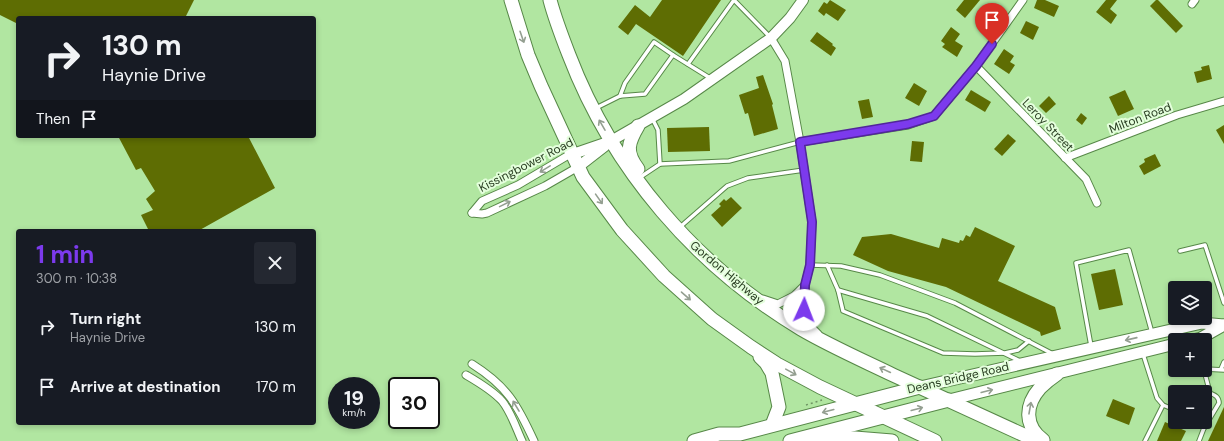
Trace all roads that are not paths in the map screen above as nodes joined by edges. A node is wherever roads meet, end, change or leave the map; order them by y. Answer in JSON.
{"nodes":[{"id":1,"x":511,"y":0,"type":"edge"},
{"id":2,"x":550,"y":0,"type":"edge"},
{"id":3,"x":734,"y":0,"type":"edge"},
{"id":4,"x":803,"y":0,"type":"edge"},
{"id":5,"x":1023,"y":0,"type":"edge"},
{"id":6,"x":771,"y":38,"type":"junction"},
{"id":7,"x":673,"y":55,"type":"junction"},
{"id":8,"x":688,"y":64,"type":"junction"},
{"id":9,"x":976,"y":66,"type":"junction"},
{"id":10,"x":712,"y":79,"type":"junction"},
{"id":11,"x":620,"y":96,"type":"junction"},
{"id":12,"x":1224,"y":102,"type":"edge"},
{"id":13,"x":594,"y":110,"type":"junction"},
{"id":14,"x":652,"y":118,"type":"junction"},
{"id":15,"x":638,"y":126,"type":"junction"},
{"id":16,"x":611,"y":141,"type":"junction"},
{"id":17,"x":800,"y":142,"type":"junction"},
{"id":18,"x":572,"y":154,"type":"junction"},
{"id":19,"x":1065,"y":158,"type":"junction"},
{"id":20,"x":660,"y":164,"type":"junction"},
{"id":21,"x":578,"y":166,"type":"junction"},
{"id":22,"x":804,"y":170,"type":"junction"},
{"id":23,"x":642,"y":176,"type":"junction"},
{"id":24,"x":1098,"y":203,"type":"dead end"},
{"id":25,"x":677,"y":229,"type":"junction"},
{"id":26,"x":1180,"y":251,"type":"dead end"},
{"id":27,"x":810,"y":265,"type":"junction"},
{"id":28,"x":827,"y":265,"type":"junction"},
{"id":29,"x":805,"y":285,"type":"junction"},
{"id":30,"x":838,"y":290,"type":"junction"},
{"id":31,"x":748,"y":293,"type":"junction"},
{"id":32,"x":1224,"y":303,"type":"edge"},
{"id":33,"x":1224,"y":325,"type":"edge"},
{"id":34,"x":1210,"y":333,"type":"edge"},
{"id":35,"x":1152,"y":334,"type":"junction"},
{"id":36,"x":1030,"y":342,"type":"junction"},
{"id":37,"x":830,"y":345,"type":"junction"},
{"id":38,"x":1168,"y":346,"type":"edge"},
{"id":39,"x":751,"y":347,"type":"junction"},
{"id":40,"x":1092,"y":348,"type":"junction"},
{"id":41,"x":1143,"y":352,"type":"junction"},
{"id":42,"x":1005,"y":353,"type":"junction"},
{"id":43,"x":1056,"y":356,"type":"junction"},
{"id":44,"x":1224,"y":362,"type":"edge"},
{"id":45,"x":1024,"y":363,"type":"junction"},
{"id":46,"x":472,"y":364,"type":"dead end"},
{"id":47,"x":1222,"y":370,"type":"edge"},
{"id":48,"x":466,"y":374,"type":"dead end"},
{"id":49,"x":1057,"y":374,"type":"junction"},
{"id":50,"x":1206,"y":377,"type":"edge"},
{"id":51,"x":920,"y":387,"type":"junction"},
{"id":52,"x":1224,"y":397,"type":"edge"},
{"id":53,"x":1219,"y":399,"type":"junction"},
{"id":54,"x":949,"y":400,"type":"junction"},
{"id":55,"x":855,"y":404,"type":"junction"},
{"id":56,"x":1163,"y":405,"type":"junction"},
{"id":57,"x":1168,"y":407,"type":"edge"},
{"id":58,"x":1212,"y":415,"type":"edge"},
{"id":59,"x":884,"y":417,"type":"junction"},
{"id":60,"x":772,"y":425,"type":"junction"},
{"id":61,"x":1204,"y":429,"type":"edge"},
{"id":62,"x":522,"y":441,"type":"edge"},
{"id":63,"x":534,"y":441,"type":"edge"},
{"id":64,"x":694,"y":441,"type":"edge"},
{"id":65,"x":790,"y":441,"type":"edge"},
{"id":66,"x":802,"y":441,"type":"edge"},
{"id":67,"x":892,"y":441,"type":"edge"},
{"id":68,"x":935,"y":441,"type":"edge"},
{"id":69,"x":1037,"y":441,"type":"edge"},
{"id":70,"x":1045,"y":441,"type":"edge"},
{"id":71,"x":1145,"y":441,"type":"edge"},
{"id":72,"x":1199,"y":441,"type":"edge"}],
"edges":[{"from":1,"to":18,"type":"highway","one_way":true},
{"from":2,"to":13,"type":"highway","name":"Gordon Highway"},
{"from":3,"to":6,"type":"lane"},
{"from":3,"to":8,"type":"lane"},
{"from":4,"to":6,"type":"street","name":"Kissingbower Road"},
{"from":5,"to":9,"type":"street"},
{"from":6,"to":10,"type":"street","name":"Kissingbower Road"},
{"from":6,"to":17,"type":"street"},
{"from":7,"to":8,"type":"lane"},
{"from":7,"to":11,"type":"lane"},
{"from":7,"to":11,"type":"lane"},
{"from":8,"to":10,"type":"lane"},
{"from":9,"to":17,"type":"street"},
{"from":9,"to":19,"type":"street","name":"Leroy Street"},
{"from":10,"to":14,"type":"street","name":"Kissingbower Road"},
{"from":11,"to":13,"type":"lane"},
{"from":12,"to":19,"type":"street","name":"Milton Road"},
{"from":16,"to":13,"type":"highway","name":"Gordon Highway","one_way":true},
{"from":14,"to":15,"type":"street","name":"Kissingbower Road"},
{"from":14,"to":20,"type":"lane"},
{"from":15,"to":16,"type":"street","name":"Kissingbower Road"},
{"from":15,"to":23,"type":"highway"},
{"from":16,"to":18,"type":"street","name":"Kissingbower Road"},
{"from":16,"to":21,"type":"street","name":"Kissingbower Road"},
{"from":16,"to":25,"type":"highway","name":"Gordon Highway"},
{"from":17,"to":20,"type":"lane"},
{"from":17,"to":22,"type":"street"},
{"from":18,"to":21,"type":"highway"},
{"from":18,"to":21,"type":"street","name":"Kissingbower Road","one_way":true},
{"from":19,"to":24,"type":"street","name":"Leroy Street"},
{"from":20,"to":23,"type":"lane"},
{"from":21,"to":39,"type":"highway","one_way":true},
{"from":22,"to":25,"type":"lane"},
{"from":22,"to":27,"type":"street"},
{"from":23,"to":25,"type":"highway"},
{"from":25,"to":31,"type":"highway","name":"Gordon Highway"},
{"from":26,"to":32,"type":"lane"},
{"from":27,"to":28,"type":"lane"},
{"from":27,"to":29,"type":"street"},
{"from":28,"to":30,"type":"lane"},
{"from":28,"to":36,"type":"lane"},
{"from":29,"to":31,"type":"street"},
{"from":29,"to":37,"type":"street"},
{"from":30,"to":42,"type":"lane"},
{"from":30,"to":42,"type":"lane"},
{"from":31,"to":37,"type":"highway","name":"Gordon Highway"},
{"from":33,"to":34,"type":"main road","name":"Deans Bridge Road"},
{"from":33,"to":35,"type":"main road","name":"Deans Bridge Road"},
{"from":35,"to":40,"type":"main road","name":"Deans Bridge Road","one_way":true},
{"from":35,"to":40,"type":"lane"},
{"from":36,"to":42,"type":"lane"},
{"from":36,"to":43,"type":"lane"},
{"from":51,"to":37,"type":"highway","name":"Gordon Highway","one_way":true},
{"from":38,"to":41,"type":"main road","name":"Deans Bridge Road"},
{"from":39,"to":55,"type":"highway","one_way":true},
{"from":39,"to":60,"type":"highway"},
{"from":40,"to":43,"type":"main road","name":"Deans Bridge Road"},
{"from":41,"to":49,"type":"main road","name":"Deans Bridge Road"},
{"from":41,"to":56,"type":"lane"},
{"from":42,"to":45,"type":"lane"},
{"from":43,"to":45,"type":"main road","name":"Deans Bridge Road"},
{"from":44,"to":47,"type":"lane"},
{"from":45,"to":51,"type":"main road","name":"Deans Bridge Road"},
{"from":63,"to":46,"type":"street","one_way":true},
{"from":48,"to":62,"type":"street"},
{"from":54,"to":49,"type":"main road","name":"Deans Bridge Road","one_way":true},
{"from":70,"to":49,"type":"highway","one_way":true},
{"from":50,"to":53,"type":"lane"},
{"from":51,"to":54,"type":"highway","name":"Gordon Highway"},
{"from":51,"to":55,"type":"highway","name":"Deans Bridge Road"},
{"from":52,"to":53,"type":"lane"},
{"from":53,"to":58,"type":"lane"},
{"from":59,"to":54,"type":"highway","name":"Deans Bridge Road","one_way":true},
{"from":54,"to":69,"type":"highway","name":"Gordon Highway"},
{"from":55,"to":59,"type":"highway"},
{"from":55,"to":60,"type":"highway","name":"Deans Bridge Road","one_way":true},
{"from":56,"to":57,"type":"lane"},
{"from":56,"to":71,"type":"lane"},
{"from":59,"to":65,"type":"highway","name":"Deans Bridge Road"},
{"from":59,"to":68,"type":"highway"},
{"from":60,"to":64,"type":"highway","name":"Deans Bridge Road"},
{"from":61,"to":72,"type":"lane"},
{"from":66,"to":67,"type":"highway"}]}
